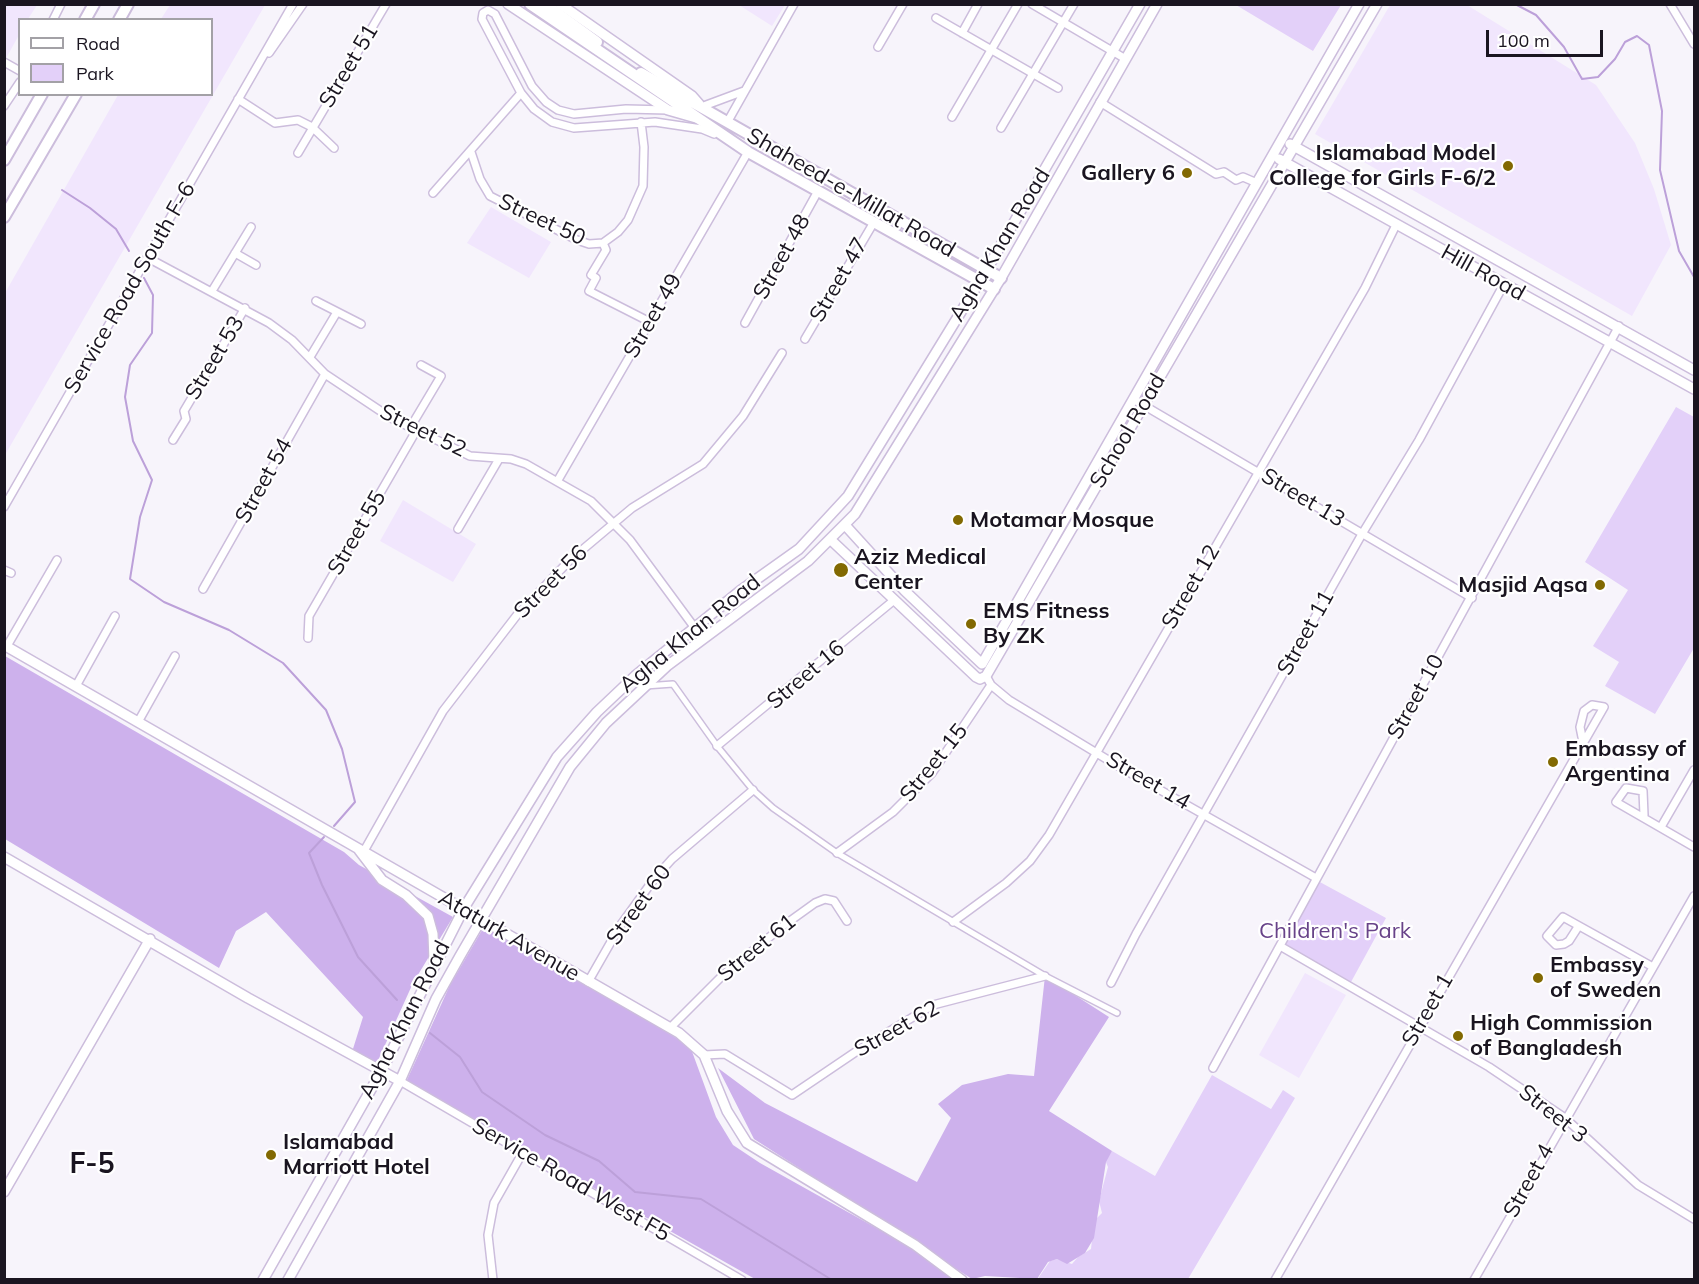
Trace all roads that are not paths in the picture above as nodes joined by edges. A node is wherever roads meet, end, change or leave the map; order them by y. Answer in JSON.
{"nodes":[{"id":1,"x":61,"y":4,"type":"edge"},
{"id":2,"x":94,"y":4,"type":"edge"},
{"id":3,"x":128,"y":4,"type":"edge"},
{"id":4,"x":293,"y":4,"type":"edge"},
{"id":5,"x":303,"y":4,"type":"edge"},
{"id":6,"x":386,"y":4,"type":"edge"},
{"id":7,"x":508,"y":4,"type":"edge"},
{"id":8,"x":530,"y":4,"type":"edge"},
{"id":9,"x":545,"y":4,"type":"edge"},
{"id":10,"x":560,"y":4,"type":"edge"},
{"id":11,"x":794,"y":4,"type":"edge"},
{"id":12,"x":903,"y":4,"type":"edge"},
{"id":13,"x":978,"y":4,"type":"edge"},
{"id":14,"x":1018,"y":4,"type":"edge"},
{"id":15,"x":1032,"y":4,"type":"edge"},
{"id":16,"x":1074,"y":4,"type":"edge"},
{"id":17,"x":1140,"y":4,"type":"edge"},
{"id":18,"x":1156,"y":4,"type":"edge"},
{"id":19,"x":1359,"y":4,"type":"edge"},
{"id":20,"x":1377,"y":4,"type":"edge"},
{"id":21,"x":1670,"y":4,"type":"edge"},
{"id":22,"x":54,"y":18,"type":"edge"},
{"id":23,"x":86,"y":18,"type":"edge"},
{"id":24,"x":120,"y":18,"type":"edge"},
{"id":25,"x":936,"y":18,"type":"dead end"},
{"id":26,"x":1064,"y":23,"type":"junction"},
{"id":27,"x":962,"y":33,"type":"junction"},
{"id":28,"x":1695,"y":44,"type":"edge"},
{"id":29,"x":878,"y":47,"type":"dead end"},
{"id":30,"x":993,"y":51,"type":"junction"},
{"id":31,"x":1113,"y":51,"type":"junction"},
{"id":32,"x":1124,"y":58,"type":"junction"},
{"id":33,"x":4,"y":62,"type":"edge"},
{"id":34,"x":18,"y":69,"type":"edge"},
{"id":35,"x":256,"y":69,"type":"junction"},
{"id":36,"x":1033,"y":75,"type":"junction"},
{"id":37,"x":18,"y":85,"type":"edge"},
{"id":38,"x":1058,"y":88,"type":"dead end"},
{"id":39,"x":744,"y":90,"type":"junction"},
{"id":40,"x":521,"y":93,"type":"junction"},
{"id":41,"x":41,"y":96,"type":"edge"},
{"id":42,"x":75,"y":96,"type":"edge"},
{"id":43,"x":238,"y":99,"type":"junction"},
{"id":44,"x":1100,"y":102,"type":"junction"},
{"id":45,"x":4,"y":106,"type":"edge"},
{"id":46,"x":701,"y":107,"type":"junction"},
{"id":47,"x":668,"y":110,"type":"junction"},
{"id":48,"x":952,"y":117,"type":"dead end"},
{"id":49,"x":698,"y":119,"type":"junction"},
{"id":50,"x":728,"y":121,"type":"junction"},
{"id":51,"x":641,"y":122,"type":"junction"},
{"id":52,"x":312,"y":127,"type":"junction"},
{"id":53,"x":1001,"y":128,"type":"dead end"},
{"id":54,"x":746,"y":133,"type":"junction"},
{"id":55,"x":1282,"y":139,"type":"junction"},
{"id":56,"x":739,"y":146,"type":"junction"},
{"id":57,"x":1294,"y":146,"type":"junction"},
{"id":58,"x":334,"y":148,"type":"dead end"},
{"id":59,"x":471,"y":152,"type":"junction"},
{"id":60,"x":298,"y":153,"type":"dead end"},
{"id":61,"x":1274,"y":155,"type":"junction"},
{"id":62,"x":4,"y":160,"type":"edge"},
{"id":63,"x":1284,"y":162,"type":"junction"},
{"id":64,"x":1257,"y":183,"type":"junction"},
{"id":65,"x":818,"y":191,"type":"junction"},
{"id":66,"x":433,"y":193,"type":"dead end"},
{"id":67,"x":874,"y":207,"type":"junction"},
{"id":68,"x":4,"y":217,"type":"edge"},
{"id":69,"x":871,"y":220,"type":"junction"},
{"id":70,"x":1396,"y":225,"type":"junction"},
{"id":71,"x":251,"y":227,"type":"dead end"},
{"id":72,"x":605,"y":246,"type":"junction"},
{"id":73,"x":235,"y":253,"type":"junction"},
{"id":74,"x":148,"y":258,"type":"junction"},
{"id":75,"x":256,"y":264,"type":"dead end"},
{"id":76,"x":986,"y":271,"type":"junction"},
{"id":77,"x":1001,"y":278,"type":"junction"},
{"id":78,"x":979,"y":282,"type":"junction"},
{"id":79,"x":1504,"y":284,"type":"junction"},
{"id":80,"x":994,"y":289,"type":"junction"},
{"id":81,"x":212,"y":291,"type":"junction"},
{"id":82,"x":1192,"y":297,"type":"junction"},
{"id":83,"x":316,"y":301,"type":"dead end"},
{"id":84,"x":1202,"y":303,"type":"junction"},
{"id":85,"x":245,"y":308,"type":"junction"},
{"id":86,"x":337,"y":312,"type":"junction"},
{"id":87,"x":650,"y":322,"type":"junction"},
{"id":88,"x":745,"y":323,"type":"dead end"},
{"id":89,"x":362,"y":324,"type":"dead end"},
{"id":90,"x":1619,"y":327,"type":"junction"},
{"id":91,"x":805,"y":339,"type":"dead end"},
{"id":92,"x":1611,"y":342,"type":"junction"},
{"id":93,"x":782,"y":352,"type":"dead end"},
{"id":94,"x":309,"y":357,"type":"junction"},
{"id":95,"x":421,"y":365,"type":"dead end"},
{"id":96,"x":1695,"y":370,"type":"edge"},
{"id":97,"x":325,"y":374,"type":"junction"},
{"id":98,"x":1695,"y":389,"type":"edge"},
{"id":99,"x":1133,"y":399,"type":"junction"},
{"id":100,"x":1143,"y":405,"type":"junction"},
{"id":101,"x":413,"y":429,"type":"junction"},
{"id":102,"x":172,"y":440,"type":"dead end"},
{"id":103,"x":499,"y":459,"type":"junction"},
{"id":104,"x":1257,"y":471,"type":"junction"},
{"id":105,"x":558,"y":480,"type":"junction"},
{"id":106,"x":848,"y":496,"type":"junction"},
{"id":107,"x":862,"y":505,"type":"junction"},
{"id":108,"x":4,"y":507,"type":"edge"},
{"id":109,"x":614,"y":523,"type":"junction"},
{"id":110,"x":845,"y":525,"type":"junction"},
{"id":111,"x":458,"y":529,"type":"dead end"},
{"id":112,"x":1362,"y":534,"type":"junction"},
{"id":113,"x":831,"y":540,"type":"junction"},
{"id":114,"x":57,"y":560,"type":"dead end"},
{"id":115,"x":203,"y":589,"type":"dead end"},
{"id":116,"x":1472,"y":598,"type":"junction"},
{"id":117,"x":893,"y":601,"type":"junction"},
{"id":118,"x":115,"y":616,"type":"dead end"},
{"id":119,"x":694,"y":628,"type":"junction"},
{"id":120,"x":308,"y":638,"type":"dead end"},
{"id":121,"x":703,"y":639,"type":"junction"},
{"id":122,"x":6,"y":646,"type":"edge"},
{"id":123,"x":175,"y":656,"type":"dead end"},
{"id":124,"x":982,"y":664,"type":"junction"},
{"id":125,"x":981,"y":676,"type":"junction"},
{"id":126,"x":991,"y":685,"type":"junction"},
{"id":127,"x":76,"y":686,"type":"junction"},
{"id":128,"x":645,"y":686,"type":"junction"},
{"id":129,"x":138,"y":722,"type":"junction"},
{"id":130,"x":1583,"y":742,"type":"junction"},
{"id":131,"x":717,"y":746,"type":"junction"},
{"id":132,"x":1096,"y":751,"type":"junction"},
{"id":133,"x":1695,"y":770,"type":"edge"},
{"id":134,"x":753,"y":790,"type":"junction"},
{"id":135,"x":1205,"y":813,"type":"junction"},
{"id":136,"x":1644,"y":815,"type":"dead end"},
{"id":137,"x":1661,"y":827,"type":"junction"},
{"id":138,"x":1695,"y":847,"type":"edge"},
{"id":139,"x":361,"y":850,"type":"junction"},
{"id":140,"x":837,"y":853,"type":"junction"},
{"id":141,"x":4,"y":857,"type":"edge"},
{"id":142,"x":1316,"y":878,"type":"junction"},
{"id":143,"x":1695,"y":896,"type":"edge"},
{"id":144,"x":464,"y":908,"type":"junction"},
{"id":145,"x":482,"y":919,"type":"junction"},
{"id":146,"x":847,"y":921,"type":"dead end"},
{"id":147,"x":953,"y":922,"type":"junction"},
{"id":148,"x":1578,"y":927,"type":"dead end"},
{"id":149,"x":150,"y":939,"type":"junction"},
{"id":150,"x":1280,"y":946,"type":"junction"},
{"id":151,"x":434,"y":963,"type":"junction"},
{"id":152,"x":1653,"y":967,"type":"junction"},
{"id":153,"x":1045,"y":976,"type":"junction"},
{"id":154,"x":588,"y":982,"type":"junction"},
{"id":155,"x":1111,"y":983,"type":"dead end"},
{"id":156,"x":1117,"y":1013,"type":"dead end"},
{"id":157,"x":1419,"y":1025,"type":"junction"},
{"id":158,"x":670,"y":1028,"type":"junction"},
{"id":159,"x":704,"y":1055,"type":"junction"},
{"id":160,"x":1214,"y":1068,"type":"dead end"},
{"id":161,"x":382,"y":1070,"type":"junction"},
{"id":162,"x":400,"y":1081,"type":"junction"},
{"id":163,"x":1565,"y":1118,"type":"junction"},
{"id":164,"x":523,"y":1152,"type":"junction"},
{"id":165,"x":4,"y":1192,"type":"edge"},
{"id":166,"x":1695,"y":1219,"type":"edge"},
{"id":167,"x":263,"y":1280,"type":"edge"},
{"id":168,"x":288,"y":1280,"type":"edge"},
{"id":169,"x":493,"y":1280,"type":"edge"},
{"id":170,"x":742,"y":1280,"type":"edge"},
{"id":171,"x":962,"y":1280,"type":"edge"},
{"id":172,"x":1275,"y":1280,"type":"edge"},
{"id":173,"x":1474,"y":1280,"type":"edge"}],
"edges":[{"from":1,"to":22,"type":"street"},
{"from":2,"to":23,"type":"main road"},
{"from":3,"to":24,"type":"main road"},
{"from":4,"to":35,"type":"street","name":"Service Road South F-6"},
{"from":5,"to":35,"type":"street","name":"Service Road South F-6"},
{"from":6,"to":52,"type":"street","name":"Street 51"},
{"from":7,"to":47,"type":"street","name":"Shaheed-e-Millat Road"},
{"from":8,"to":49,"type":"main road","name":"Shaheed-e-Millat Road"},
{"from":9,"to":46,"type":"main road","name":"Shaheed-e-Millat Road"},
{"from":10,"to":46,"type":"street","name":"Shaheed-e-Millat Road"},
{"from":11,"to":39,"type":"street"},
{"from":12,"to":29,"type":"street"},
{"from":13,"to":27,"type":"street"},
{"from":14,"to":30,"type":"street"},
{"from":15,"to":26,"type":"street"},
{"from":16,"to":26,"type":"street"},
{"from":17,"to":31,"type":"street","name":"Agha Khan Road"},
{"from":18,"to":32,"type":"street","name":"Agha Khan Road"},
{"from":19,"to":55,"type":"street","name":"School Road"},
{"from":20,"to":57,"type":"street","name":"School Road"},
{"from":21,"to":28,"type":"street"},
{"from":25,"to":27,"type":"street"},
{"from":26,"to":31,"type":"street"},
{"from":26,"to":36,"type":"street"},
{"from":27,"to":30,"type":"street"},
{"from":30,"to":36,"type":"street"},
{"from":30,"to":48,"type":"street"},
{"from":31,"to":32,"type":"street"},
{"from":31,"to":76,"type":"street","name":"Agha Khan Road"},
{"from":32,"to":44,"type":"street","name":"Agha Khan Road"},
{"from":33,"to":34,"type":"street"},
{"from":35,"to":43,"type":"street","name":"Service Road South F-6"},
{"from":36,"to":38,"type":"street"},
{"from":36,"to":53,"type":"street"},
{"from":37,"to":45,"type":"street"},
{"from":39,"to":46,"type":"street"},
{"from":39,"to":50,"type":"street"},
{"from":40,"to":47,"type":"street"},
{"from":40,"to":51,"type":"street"},
{"from":40,"to":59,"type":"street"},
{"from":41,"to":62,"type":"main road"},
{"from":42,"to":68,"type":"main road"},
{"from":43,"to":52,"type":"street"},
{"from":43,"to":74,"type":"street","name":"Service Road South F-6"},
{"from":44,"to":64,"type":"street"},
{"from":44,"to":77,"type":"street","name":"Agha Khan Road"},
{"from":46,"to":50,"type":"main road","name":"Shaheed-e-Millat Road"},
{"from":47,"to":49,"type":"street","name":"Shaheed-e-Millat Road"},
{"from":49,"to":56,"type":"main road","name":"Shaheed-e-Millat Road"},
{"from":50,"to":54,"type":"main road","name":"Shaheed-e-Millat Road"},
{"from":51,"to":56,"type":"street"},
{"from":51,"to":72,"type":"street"},
{"from":52,"to":58,"type":"street"},
{"from":52,"to":60,"type":"street","name":"Street 51"},
{"from":54,"to":56,"type":"main road"},
{"from":54,"to":67,"type":"main road","name":"Shaheed-e-Millat Road"},
{"from":55,"to":57,"type":"street","name":"Hill Road"},
{"from":55,"to":61,"type":"street","name":"School Road"},
{"from":56,"to":65,"type":"main road","name":"Shaheed-e-Millat Road"},
{"from":56,"to":87,"type":"street","name":"Street 49"},
{"from":57,"to":63,"type":"street","name":"School Road"},
{"from":57,"to":90,"type":"street","name":"Hill Road"},
{"from":59,"to":66,"type":"street"},
{"from":59,"to":72,"type":"street","name":"Street 50"},
{"from":61,"to":63,"type":"street","name":"Hill Road"},
{"from":61,"to":64,"type":"street","name":"School Road"},
{"from":63,"to":70,"type":"street","name":"Hill Road"},
{"from":63,"to":84,"type":"street","name":"School Road"},
{"from":64,"to":82,"type":"street","name":"School Road"},
{"from":65,"to":69,"type":"main road","name":"Shaheed-e-Millat Road"},
{"from":65,"to":88,"type":"street","name":"Street 48"},
{"from":67,"to":69,"type":"main road"},
{"from":67,"to":76,"type":"main road","name":"Shaheed-e-Millat Road"},
{"from":69,"to":78,"type":"main road","name":"Shaheed-e-Millat Road"},
{"from":69,"to":91,"type":"street","name":"Street 47"},
{"from":70,"to":79,"type":"street","name":"Hill Road"},
{"from":70,"to":104,"type":"street","name":"Street 12"},
{"from":71,"to":73,"type":"street","name":"Street 53"},
{"from":72,"to":87,"type":"street"},
{"from":73,"to":75,"type":"street"},
{"from":73,"to":81,"type":"street","name":"Street 53"},
{"from":74,"to":81,"type":"street","name":"Street 52"},
{"from":74,"to":108,"type":"street","name":"Service Road South F-6"},
{"from":76,"to":77,"type":"main road","name":"Shaheed-e-Millat Road"},
{"from":76,"to":78,"type":"street","name":"Agha Khan Road"},
{"from":77,"to":80,"type":"street","name":"Agha Khan Road"},
{"from":78,"to":80,"type":"main road","name":"Shaheed-e-Millat Road"},
{"from":78,"to":106,"type":"street","name":"Agha Khan Road"},
{"from":79,"to":92,"type":"street","name":"Hill Road"},
{"from":79,"to":112,"type":"street","name":"Street 11"},
{"from":80,"to":107,"type":"street","name":"Agha Khan Road"},
{"from":81,"to":85,"type":"street","name":"Street 52"},
{"from":82,"to":84,"type":"street"},
{"from":82,"to":99,"type":"street","name":"School Road"},
{"from":83,"to":86,"type":"street"},
{"from":84,"to":100,"type":"street","name":"School Road"},
{"from":85,"to":94,"type":"street","name":"Street 52"},
{"from":85,"to":102,"type":"street","name":"Street 53"},
{"from":86,"to":89,"type":"street"},
{"from":86,"to":94,"type":"street"},
{"from":87,"to":105,"type":"street","name":"Street 49"},
{"from":90,"to":92,"type":"street","name":"Street 10"},
{"from":90,"to":96,"type":"street","name":"Hill Road"},
{"from":92,"to":98,"type":"street","name":"Hill Road"},
{"from":92,"to":116,"type":"street","name":"Street 10"},
{"from":93,"to":109,"type":"street","name":"Street 56"},
{"from":94,"to":97,"type":"street","name":"Street 52"},
{"from":95,"to":101,"type":"street","name":"Street 55"},
{"from":97,"to":101,"type":"street","name":"Street 52"},
{"from":97,"to":115,"type":"street","name":"Street 54"},
{"from":99,"to":100,"type":"street","name":"Street 13"},
{"from":99,"to":124,"type":"street","name":"School Road"},
{"from":100,"to":104,"type":"street","name":"Street 13"},
{"from":100,"to":125,"type":"street","name":"School Road"},
{"from":101,"to":103,"type":"street","name":"Street 52"},
{"from":101,"to":120,"type":"street","name":"Street 55"},
{"from":103,"to":105,"type":"street","name":"Street 52"},
{"from":103,"to":111,"type":"street"},
{"from":104,"to":112,"type":"street","name":"Street 13"},
{"from":104,"to":132,"type":"street","name":"Street 12"},
{"from":105,"to":109,"type":"street","name":"Street 52"},
{"from":106,"to":107,"type":"street"},
{"from":106,"to":119,"type":"street","name":"Agha Khan Road"},
{"from":107,"to":110,"type":"street","name":"Agha Khan Road"},
{"from":109,"to":119,"type":"street","name":"Street 52"},
{"from":109,"to":139,"type":"street","name":"Street 56"},
{"from":110,"to":113,"type":"street","name":"Agha Khan Road"},
{"from":110,"to":124,"type":"street"},
{"from":112,"to":116,"type":"street","name":"Street 13"},
{"from":112,"to":135,"type":"street","name":"Street 11"},
{"from":113,"to":117,"type":"street"},
{"from":113,"to":121,"type":"street","name":"Agha Khan Road"},
{"from":114,"to":122,"type":"street"},
{"from":116,"to":142,"type":"street","name":"Street 10"},
{"from":117,"to":125,"type":"street"},
{"from":117,"to":131,"type":"street","name":"Street 16"},
{"from":118,"to":127,"type":"street"},
{"from":119,"to":121,"type":"street","name":"Street 52"},
{"from":119,"to":144,"type":"street","name":"Agha Khan Road"},
{"from":121,"to":128,"type":"street","name":"Agha Khan Road"},
{"from":122,"to":127,"type":"street","name":"Ataturk Avenue"},
{"from":123,"to":129,"type":"street"},
{"from":124,"to":125,"type":"street","name":"School Road"},
{"from":125,"to":126,"type":"street","name":"Street 14"},
{"from":126,"to":132,"type":"street","name":"Street 14"},
{"from":126,"to":140,"type":"street","name":"Street 15"},
{"from":127,"to":129,"type":"street","name":"Ataturk Avenue"},
{"from":128,"to":131,"type":"street"},
{"from":128,"to":145,"type":"street","name":"Agha Khan Road"},
{"from":129,"to":139,"type":"street","name":"Ataturk Avenue"},
{"from":130,"to":130,"type":"street","name":"Street 1"},
{"from":130,"to":157,"type":"street","name":"Street 1"},
{"from":131,"to":134,"type":"street"},
{"from":132,"to":135,"type":"street","name":"Street 14"},
{"from":132,"to":147,"type":"street","name":"Street 12"},
{"from":133,"to":137,"type":"street"},
{"from":134,"to":140,"type":"street"},
{"from":134,"to":154,"type":"street","name":"Street 60"},
{"from":135,"to":142,"type":"street","name":"Street 14"},
{"from":135,"to":155,"type":"street","name":"Street 11"},
{"from":136,"to":137,"type":"street"},
{"from":137,"to":138,"type":"street"},
{"from":139,"to":144,"type":"street","name":"Ataturk Avenue"},
{"from":139,"to":151,"type":"street"},
{"from":140,"to":147,"type":"street"},
{"from":141,"to":149,"type":"street"},
{"from":142,"to":150,"type":"street","name":"Street 10"},
{"from":143,"to":152,"type":"street","name":"Street 4"},
{"from":144,"to":145,"type":"street","name":"Ataturk Avenue"},
{"from":144,"to":151,"type":"street","name":"Agha Khan Road"},
{"from":145,"to":154,"type":"street","name":"Ataturk Avenue"},
{"from":145,"to":162,"type":"street","name":"Agha Khan Road"},
{"from":146,"to":158,"type":"street","name":"Street 61"},
{"from":147,"to":153,"type":"street"},
{"from":148,"to":152,"type":"street"},
{"from":149,"to":161,"type":"street"},
{"from":149,"to":165,"type":"street"},
{"from":150,"to":157,"type":"street","name":"Street 3"},
{"from":150,"to":160,"type":"street","name":"Street 10"},
{"from":151,"to":161,"type":"street","name":"Agha Khan Road"},
{"from":152,"to":163,"type":"street","name":"Street 4"},
{"from":153,"to":156,"type":"street"},
{"from":153,"to":159,"type":"street","name":"Street 62"},
{"from":154,"to":158,"type":"street","name":"Ataturk Avenue"},
{"from":157,"to":163,"type":"street","name":"Street 3"},
{"from":157,"to":172,"type":"street","name":"Street 1"},
{"from":158,"to":159,"type":"street","name":"Ataturk Avenue"},
{"from":159,"to":171,"type":"street","name":"Ataturk Avenue"},
{"from":161,"to":162,"type":"street"},
{"from":161,"to":167,"type":"street","name":"Agha Khan Road"},
{"from":162,"to":164,"type":"street","name":"Service Road West F5"},
{"from":162,"to":168,"type":"street","name":"Agha Khan Road"},
{"from":163,"to":166,"type":"street","name":"Street 3"},
{"from":163,"to":173,"type":"street","name":"Street 4"},
{"from":164,"to":169,"type":"street"},
{"from":164,"to":170,"type":"street","name":"Service Road West F5"}]}
